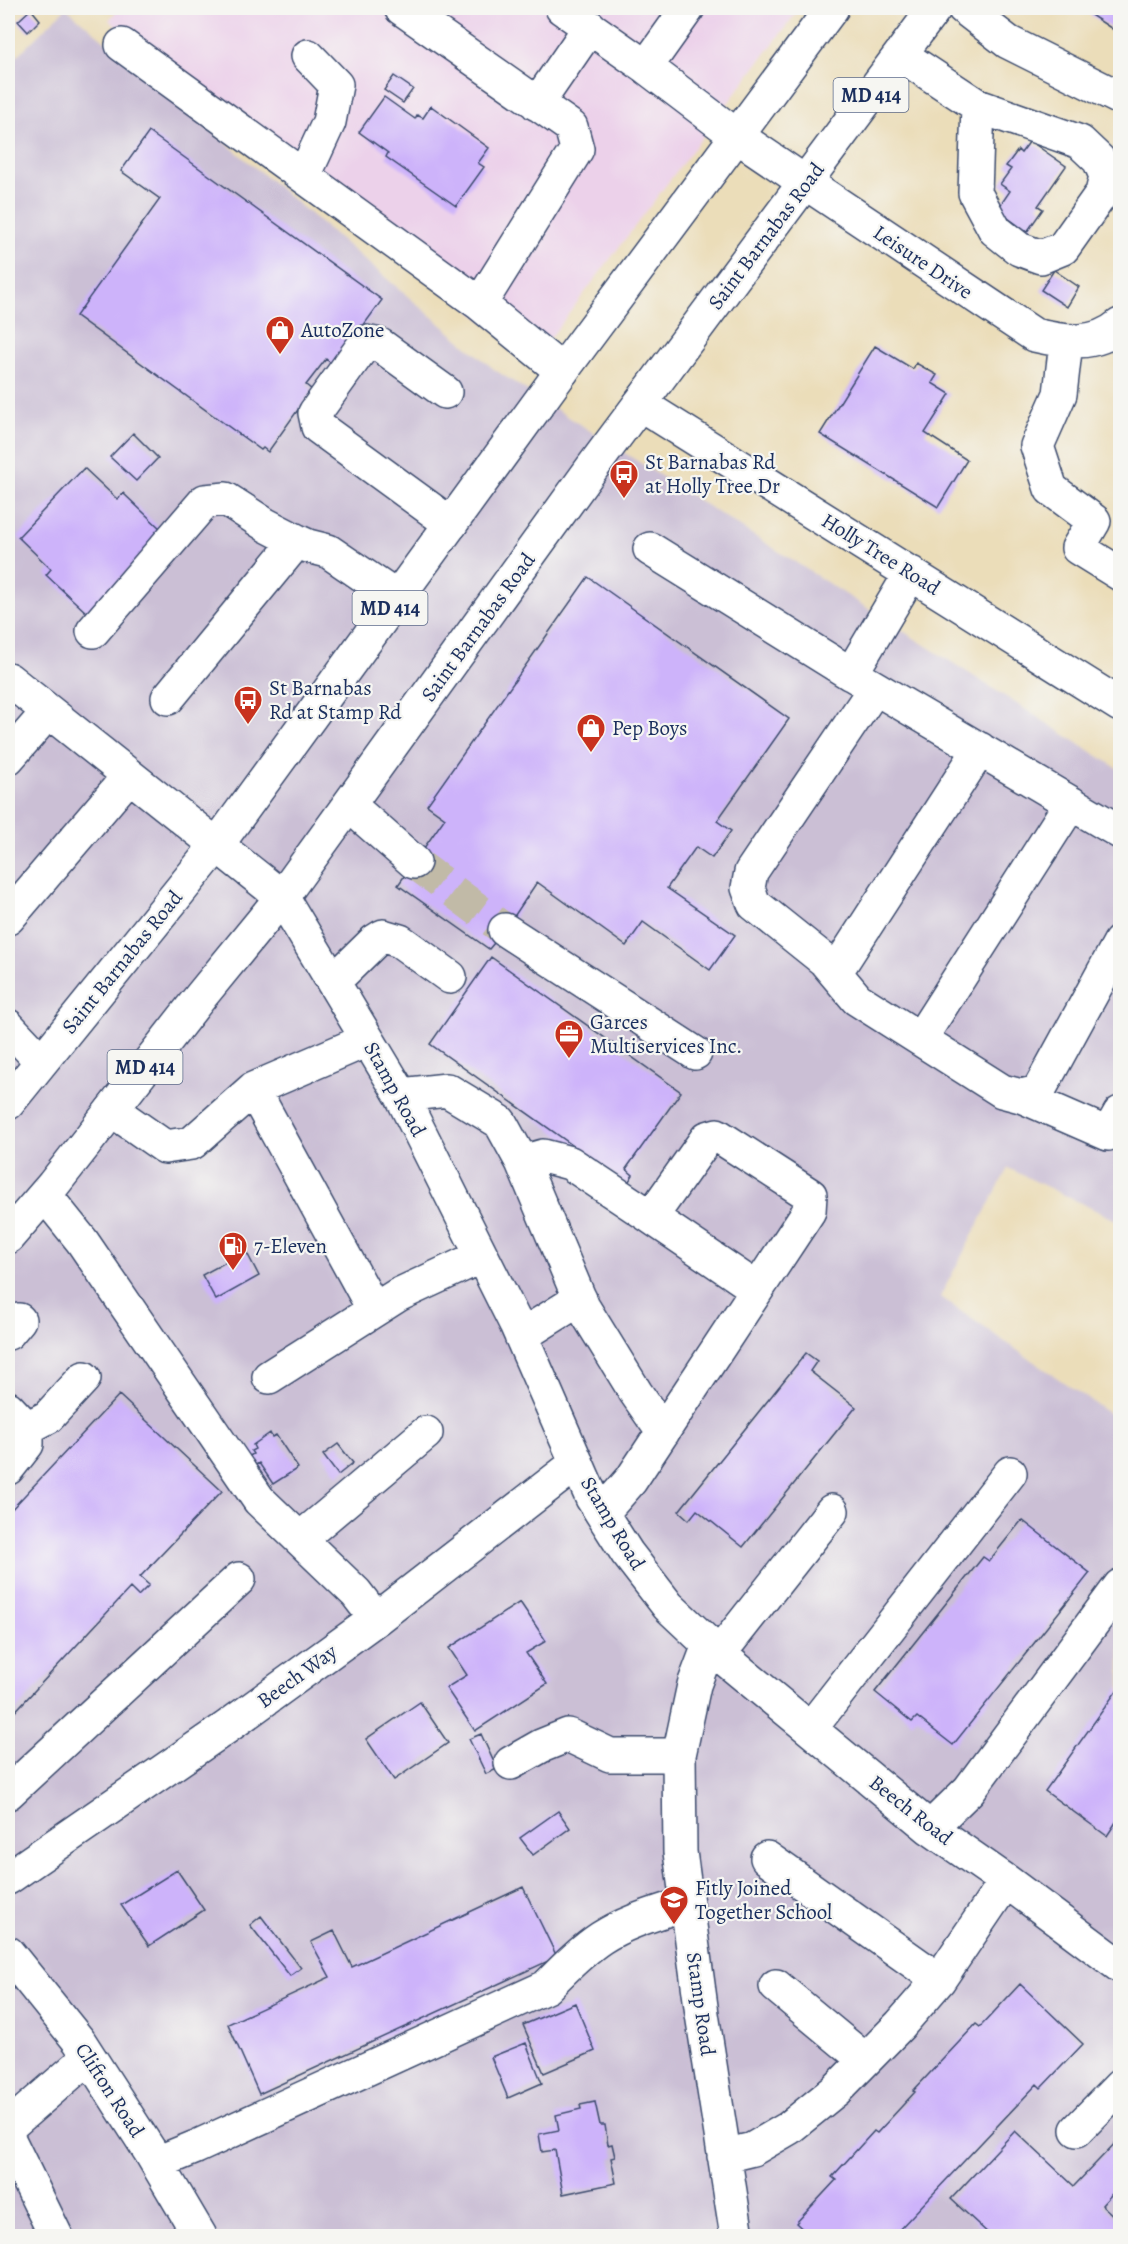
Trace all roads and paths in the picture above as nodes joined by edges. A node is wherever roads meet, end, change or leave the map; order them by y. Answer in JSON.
{"nodes":[{"id":1,"x":401,"y":8,"type":"edge"},
{"id":2,"x":562,"y":8,"type":"edge"},
{"id":3,"x":688,"y":8,"type":"edge"},
{"id":4,"x":832,"y":8,"type":"edge"},
{"id":5,"x":935,"y":8,"type":"edge"},
{"id":6,"x":963,"y":8,"type":"edge"},
{"id":7,"x":590,"y":27,"type":"junction"},
{"id":8,"x":122,"y":45,"type":"dead end"},
{"id":9,"x":901,"y":55,"type":"junction"},
{"id":10,"x":308,"y":56,"type":"dead end"},
{"id":11,"x":646,"y":67,"type":"junction"},
{"id":12,"x":1120,"y":99,"type":"edge"},
{"id":13,"x":537,"y":104,"type":"junction"},
{"id":14,"x":978,"y":106,"type":"junction"},
{"id":15,"x":737,"y":136,"type":"junction"},
{"id":16,"x":304,"y":176,"type":"junction"},
{"id":17,"x":806,"y":183,"type":"junction"},
{"id":18,"x":480,"y":304,"type":"junction"},
{"id":19,"x":1120,"y":325,"type":"edge"},
{"id":20,"x":1066,"y":342,"type":"junction"},
{"id":21,"x":562,"y":371,"type":"junction"},
{"id":22,"x":445,"y":392,"type":"dead end"},
{"id":23,"x":640,"y":404,"type":"junction"},
{"id":24,"x":451,"y":524,"type":"junction"},
{"id":25,"x":297,"y":541,"type":"junction"},
{"id":26,"x":650,"y":549,"type":"dead end"},
{"id":27,"x":911,"y":573,"type":"junction"},
{"id":28,"x":1120,"y":574,"type":"edge"},
{"id":29,"x":397,"y":598,"type":"junction"},
{"id":30,"x":93,"y":631,"type":"dead end"},
{"id":31,"x":8,"y":679,"type":"edge"},
{"id":32,"x":863,"y":681,"type":"junction"},
{"id":33,"x":168,"y":698,"type":"dead end"},
{"id":34,"x":1120,"y":705,"type":"edge"},
{"id":35,"x":48,"y":712,"type":"junction"},
{"id":36,"x":980,"y":749,"type":"junction"},
{"id":37,"x":8,"y":758,"type":"edge"},
{"id":38,"x":129,"y":776,"type":"junction"},
{"id":39,"x":1071,"y":803,"type":"junction"},
{"id":40,"x":349,"y":805,"type":"junction"},
{"id":41,"x":1120,"y":832,"type":"edge"},
{"id":42,"x":216,"y":845,"type":"junction"},
{"id":43,"x":414,"y":862,"type":"tunnel mouth"},
{"id":44,"x":282,"y":897,"type":"junction"},
{"id":45,"x":8,"y":918,"type":"edge"},
{"id":46,"x":505,"y":930,"type":"tunnel mouth"},
{"id":47,"x":1120,"y":942,"type":"edge"},
{"id":48,"x":835,"y":973,"type":"junction"},
{"id":49,"x":450,"y":977,"type":"dead end"},
{"id":50,"x":333,"y":981,"type":"junction"},
{"id":51,"x":8,"y":1026,"type":"edge"},
{"id":52,"x":920,"y":1039,"type":"junction"},
{"id":53,"x":367,"y":1040,"type":"junction"},
{"id":54,"x":696,"y":1053,"type":"dead end"},
{"id":55,"x":41,"y":1061,"type":"junction"},
{"id":56,"x":254,"y":1089,"type":"junction"},
{"id":57,"x":400,"y":1095,"type":"junction"},
{"id":58,"x":1021,"y":1096,"type":"junction"},
{"id":59,"x":8,"y":1103,"type":"edge"},
{"id":60,"x":112,"y":1110,"type":"junction"},
{"id":61,"x":1120,"y":1113,"type":"edge"},
{"id":62,"x":522,"y":1162,"type":"junction"},
{"id":63,"x":45,"y":1195,"type":"junction"},
{"id":64,"x":651,"y":1217,"type":"junction"},
{"id":65,"x":8,"y":1237,"type":"edge"},
{"id":66,"x":482,"y":1256,"type":"junction"},
{"id":67,"x":757,"y":1289,"type":"junction"},
{"id":68,"x":580,"y":1299,"type":"junction"},
{"id":69,"x":374,"y":1310,"type":"junction"},
{"id":70,"x":521,"y":1336,"type":"junction"},
{"id":71,"x":269,"y":1377,"type":"dead end"},
{"id":72,"x":84,"y":1378,"type":"dead end"},
{"id":73,"x":17,"y":1418,"type":"edge"},
{"id":74,"x":663,"y":1432,"type":"junction"},
{"id":75,"x":426,"y":1433,"type":"dead end"},
{"id":76,"x":577,"y":1463,"type":"junction"},
{"id":77,"x":8,"y":1468,"type":"edge"},
{"id":78,"x":1010,"y":1473,"type":"dead end"},
{"id":79,"x":832,"y":1511,"type":"dead end"},
{"id":80,"x":602,"y":1513,"type":"junction"},
{"id":81,"x":300,"y":1539,"type":"junction"},
{"id":82,"x":239,"y":1580,"type":"dead end"},
{"id":83,"x":1120,"y":1586,"type":"edge"},
{"id":84,"x":376,"y":1619,"type":"junction"},
{"id":85,"x":714,"y":1650,"type":"junction"},
{"id":86,"x":810,"y":1728,"type":"junction"},
{"id":87,"x":679,"y":1755,"type":"junction"},
{"id":88,"x":511,"y":1763,"type":"dead end"},
{"id":89,"x":8,"y":1793,"type":"edge"},
{"id":90,"x":930,"y":1828,"type":"junction"},
{"id":91,"x":767,"y":1858,"type":"dead end"},
{"id":92,"x":8,"y":1878,"type":"edge"},
{"id":93,"x":1006,"y":1881,"type":"junction"},
{"id":94,"x":687,"y":1903,"type":"junction"},
{"id":95,"x":8,"y":1953,"type":"edge"},
{"id":96,"x":1120,"y":1966,"type":"edge"},
{"id":97,"x":939,"y":1980,"type":"junction"},
{"id":98,"x":776,"y":1986,"type":"dead end"},
{"id":99,"x":89,"y":2057,"type":"junction"},
{"id":100,"x":866,"y":2060,"type":"junction"},
{"id":101,"x":1120,"y":2086,"type":"edge"},
{"id":102,"x":8,"y":2127,"type":"edge"},
{"id":103,"x":1077,"y":2130,"type":"dead end"},
{"id":104,"x":8,"y":2138,"type":"edge"},
{"id":105,"x":724,"y":2156,"type":"junction"},
{"id":106,"x":157,"y":2163,"type":"junction"},
{"id":107,"x":56,"y":2236,"type":"edge"},
{"id":108,"x":200,"y":2236,"type":"edge"},
{"id":109,"x":737,"y":2236,"type":"edge"}],
"edges":[{"from":1,"to":13,"type":"street"},
{"from":2,"to":7,"type":"street","name":"Leisure Drive"},
{"from":3,"to":11,"type":"street"},
{"from":4,"to":15,"type":"street","name":"Saint Barnabas Road","number":"MD 414"},
{"from":5,"to":9,"type":"street","name":"Saint Barnabas Road","number":"MD 414"},
{"from":6,"to":12,"type":"street"},
{"from":7,"to":11,"type":"street","name":"Leisure Drive"},
{"from":7,"to":13,"type":"street"},
{"from":8,"to":16,"type":"street"},
{"from":9,"to":14,"type":"street"},
{"from":9,"to":17,"type":"street","name":"Saint Barnabas Road","number":"MD 414"},
{"from":10,"to":16,"type":"street"},
{"from":11,"to":15,"type":"street","name":"Leisure Drive"},
{"from":13,"to":18,"type":"street"},
{"from":14,"to":14,"type":"street"},
{"from":15,"to":17,"type":"street","name":"Leisure Drive"},
{"from":15,"to":21,"type":"street","name":"Saint Barnabas Road","number":"MD 414"},
{"from":16,"to":18,"type":"street"},
{"from":17,"to":20,"type":"street","name":"Leisure Drive"},
{"from":17,"to":23,"type":"street","name":"Saint Barnabas Road","number":"MD 414"},
{"from":18,"to":21,"type":"street"},
{"from":19,"to":20,"type":"street","name":"Leisure Drive"},
{"from":20,"to":28,"type":"street"},
{"from":21,"to":24,"type":"street","name":"Saint Barnabas Road","number":"MD 414"},
{"from":22,"to":24,"type":"street"},
{"from":23,"to":27,"type":"street","name":"Holly Tree Road"},
{"from":23,"to":40,"type":"street","name":"Saint Barnabas Road","number":"MD 414"},
{"from":24,"to":29,"type":"street","name":"Saint Barnabas Road","number":"MD 414"},
{"from":25,"to":29,"type":"street"},
{"from":25,"to":30,"type":"street"},
{"from":25,"to":33,"type":"street"},
{"from":26,"to":32,"type":"street"},
{"from":27,"to":32,"type":"street"},
{"from":27,"to":34,"type":"street","name":"Holly Tree Road"},
{"from":29,"to":42,"type":"street","name":"Saint Barnabas Road","number":"MD 414"},
{"from":31,"to":35,"type":"street","name":"Stamp Road"},
{"from":32,"to":36,"type":"street"},
{"from":32,"to":48,"type":"street"},
{"from":35,"to":37,"type":"street"},
{"from":35,"to":38,"type":"street","name":"Stamp Road"},
{"from":36,"to":39,"type":"street"},
{"from":36,"to":48,"type":"street"},
{"from":38,"to":42,"type":"street","name":"Stamp Road"},
{"from":38,"to":45,"type":"street"},
{"from":39,"to":41,"type":"street"},
{"from":39,"to":52,"type":"street"},
{"from":40,"to":43,"type":"street"},
{"from":40,"to":44,"type":"street","name":"Saint Barnabas Road","number":"MD 414"},
{"from":42,"to":44,"type":"street","name":"Stamp Road"},
{"from":42,"to":55,"type":"street","name":"Saint Barnabas Road","number":"MD 414"},
{"from":44,"to":50,"type":"street","name":"Stamp Road"},
{"from":44,"to":60,"type":"street","name":"Saint Barnabas Road","number":"MD 414"},
{"from":46,"to":54,"type":"street"},
{"from":47,"to":58,"type":"street"},
{"from":48,"to":52,"type":"street"},
{"from":49,"to":50,"type":"street"},
{"from":50,"to":53,"type":"street","name":"Stamp Road"},
{"from":51,"to":55,"type":"street"},
{"from":52,"to":58,"type":"street"},
{"from":53,"to":56,"type":"street"},
{"from":53,"to":57,"type":"street","name":"Stamp Road"},
{"from":55,"to":59,"type":"street","name":"Saint Barnabas Road","number":"MD 414"},
{"from":56,"to":60,"type":"street"},
{"from":56,"to":69,"type":"street"},
{"from":57,"to":62,"type":"street"},
{"from":57,"to":66,"type":"street","name":"Stamp Road"},
{"from":58,"to":61,"type":"street"},
{"from":60,"to":63,"type":"street","name":"Saint Barnabas Road","number":"MD 414"},
{"from":62,"to":64,"type":"street"},
{"from":62,"to":68,"type":"street"},
{"from":63,"to":65,"type":"street","name":"Saint Barnabas Road","number":"MD 414"},
{"from":63,"to":81,"type":"street"},
{"from":64,"to":67,"type":"street"},
{"from":64,"to":67,"type":"street"},
{"from":66,"to":69,"type":"street"},
{"from":66,"to":70,"type":"street","name":"Stamp Road"},
{"from":67,"to":74,"type":"street"},
{"from":68,"to":70,"type":"street"},
{"from":68,"to":74,"type":"street"},
{"from":69,"to":71,"type":"street"},
{"from":70,"to":76,"type":"street","name":"Stamp Road"},
{"from":72,"to":73,"type":"street"},
{"from":73,"to":77,"type":"street"},
{"from":74,"to":80,"type":"street"},
{"from":75,"to":81,"type":"street"},
{"from":76,"to":80,"type":"street","name":"Stamp Road"},
{"from":76,"to":84,"type":"street","name":"Beech Way"},
{"from":78,"to":86,"type":"street"},
{"from":79,"to":85,"type":"street"},
{"from":80,"to":85,"type":"street","name":"Stamp Road"},
{"from":81,"to":84,"type":"street"},
{"from":82,"to":89,"type":"street"},
{"from":83,"to":90,"type":"street"},
{"from":84,"to":92,"type":"street","name":"Beech Way"},
{"from":85,"to":86,"type":"street","name":"Beech Road"},
{"from":85,"to":87,"type":"street","name":"Stamp Road"},
{"from":86,"to":90,"type":"street","name":"Beech Road"},
{"from":87,"to":88,"type":"street"},
{"from":87,"to":94,"type":"street","name":"Stamp Road"},
{"from":90,"to":93,"type":"street","name":"Beech Road"},
{"from":91,"to":97,"type":"street"},
{"from":93,"to":96,"type":"street","name":"Beech Road"},
{"from":93,"to":97,"type":"street"},
{"from":94,"to":105,"type":"street","name":"Stamp Road"},
{"from":94,"to":106,"type":"street"},
{"from":95,"to":99,"type":"street","name":"Clifton Road"},
{"from":97,"to":100,"type":"street"},
{"from":98,"to":100,"type":"street"},
{"from":99,"to":102,"type":"street"},
{"from":99,"to":106,"type":"street","name":"Clifton Road"},
{"from":100,"to":105,"type":"street"},
{"from":101,"to":103,"type":"street"},
{"from":104,"to":107,"type":"street"},
{"from":105,"to":109,"type":"street","name":"Stamp Road"},
{"from":106,"to":108,"type":"street","name":"Clifton Road"}]}
